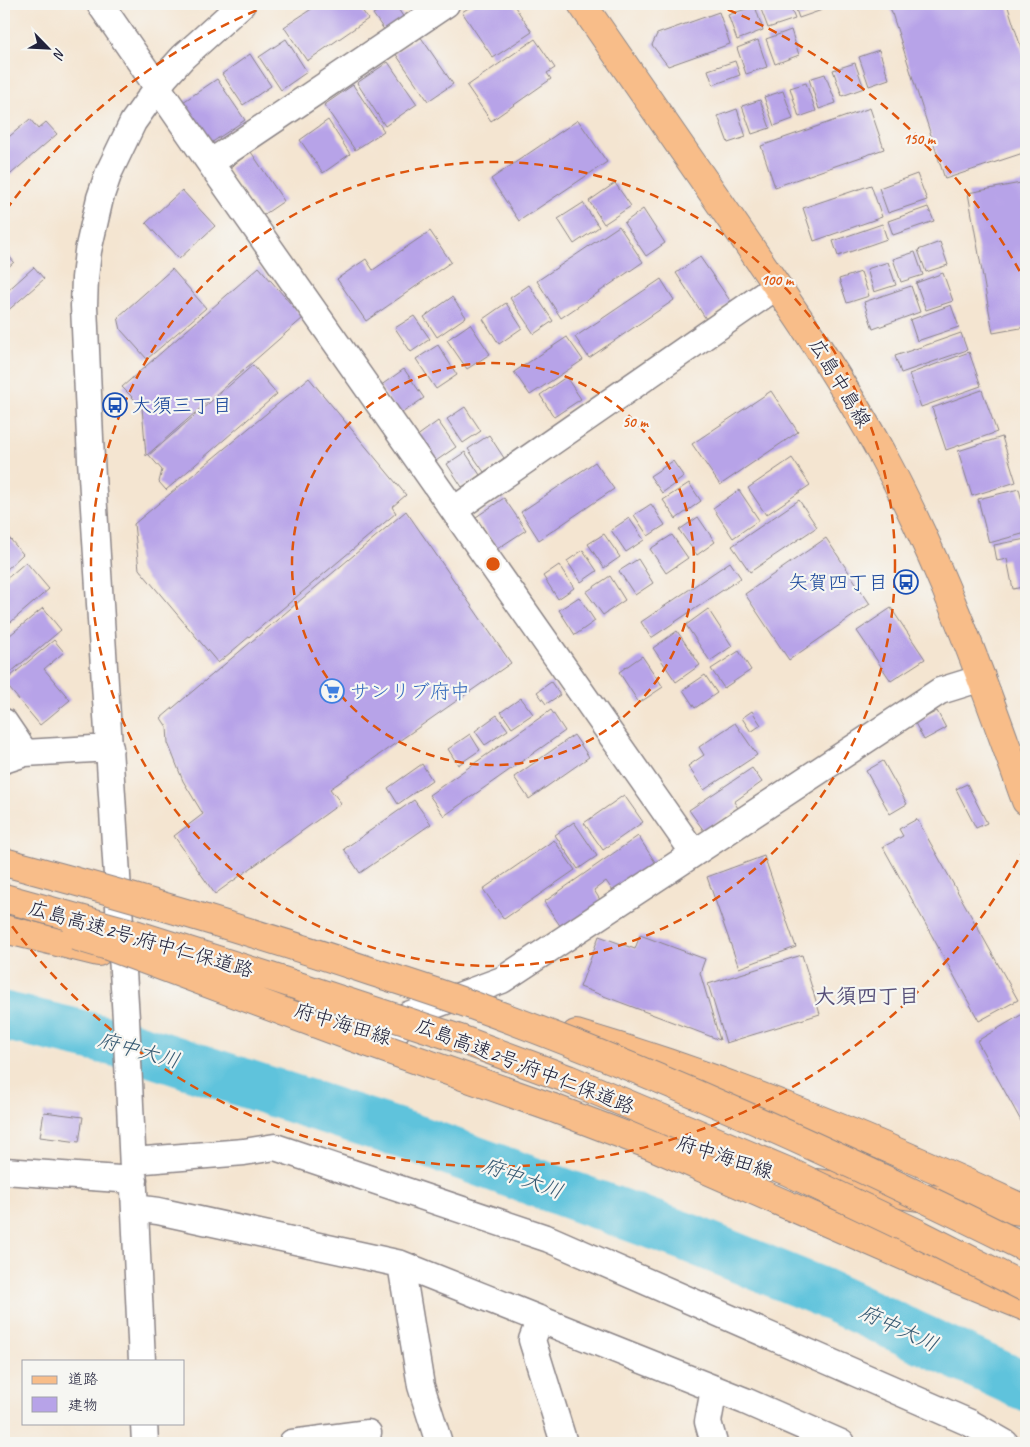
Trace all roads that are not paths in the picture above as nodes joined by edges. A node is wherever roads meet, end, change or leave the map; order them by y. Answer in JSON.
{"nodes":[{"id":1,"x":100,"y":4,"type":"edge"},
{"id":2,"x":242,"y":4,"type":"edge"},
{"id":3,"x":446,"y":4,"type":"edge"},
{"id":4,"x":582,"y":4,"type":"edge"},
{"id":5,"x":158,"y":88,"type":"junction"},
{"id":6,"x":210,"y":163,"type":"junction"},
{"id":7,"x":777,"y":286,"type":"junction"},
{"id":8,"x":454,"y":510,"type":"junction"},
{"id":9,"x":982,"y":678,"type":"junction"},
{"id":10,"x":4,"y":722,"type":"edge"},
{"id":11,"x":110,"y":748,"type":"junction"},
{"id":12,"x":14,"y":757,"type":"edge"},
{"id":13,"x":1026,"y":801,"type":"edge"},
{"id":14,"x":694,"y":853,"type":"junction"},
{"id":15,"x":4,"y":862,"type":"edge"},
{"id":16,"x":4,"y":898,"type":"edge"},
{"id":17,"x":4,"y":914,"type":"edge"},
{"id":18,"x":4,"y":929,"type":"edge"},
{"id":19,"x":123,"y":959,"type":"junction"},
{"id":20,"x":476,"y":1006,"type":"junction"},
{"id":21,"x":391,"y":1038,"type":"junction"},
{"id":22,"x":133,"y":1170,"type":"junction"},
{"id":23,"x":4,"y":1171,"type":"edge"},
{"id":24,"x":135,"y":1208,"type":"junction"},
{"id":25,"x":1026,"y":1211,"type":"edge"},
{"id":26,"x":1026,"y":1248,"type":"edge"},
{"id":27,"x":401,"y":1264,"type":"junction"},
{"id":28,"x":1026,"y":1288,"type":"edge"},
{"id":29,"x":1026,"y":1307,"type":"edge"},
{"id":30,"x":540,"y":1319,"type":"junction"},
{"id":31,"x":142,"y":1360,"type":"edge"},
{"id":32,"x":714,"y":1389,"type":"junction"},
{"id":33,"x":144,"y":1424,"type":"edge"},
{"id":34,"x":368,"y":1433,"type":"dead end"},
{"id":35,"x":331,"y":1441,"type":"edge"},
{"id":36,"x":145,"y":1443,"type":"edge"},
{"id":37,"x":292,"y":1443,"type":"edge"},
{"id":38,"x":439,"y":1443,"type":"edge"},
{"id":39,"x":564,"y":1443,"type":"edge"},
{"id":40,"x":714,"y":1443,"type":"edge"},
{"id":41,"x":842,"y":1443,"type":"edge"},
{"id":42,"x":1005,"y":1443,"type":"edge"}],
"edges":[{"from":1,"to":5,"type":"street"},
{"from":2,"to":5,"type":"street"},
{"from":3,"to":6,"type":"street"},
{"from":4,"to":7,"type":"main road","name":"広島中島線"},
{"from":5,"to":6,"type":"street"},
{"from":5,"to":11,"type":"street"},
{"from":6,"to":8,"type":"street"},
{"from":7,"to":8,"type":"street"},
{"from":7,"to":9,"type":"main road","name":"広島中島線"},
{"from":8,"to":14,"type":"street"},
{"from":9,"to":13,"type":"main road","name":"広島中島線"},
{"from":9,"to":14,"type":"street"},
{"from":10,"to":12,"type":"street"},
{"from":11,"to":12,"type":"street"},
{"from":11,"to":19,"type":"street"},
{"from":14,"to":21,"type":"street"},
{"from":15,"to":20,"type":"main road","name":"広島高速2号;府中仁保道路","bridge":true},
{"from":16,"to":28,"type":"main road","name":"広島高速2号;府中仁保道路","bridge":true},
{"from":17,"to":29,"type":"main road","bridge":true},
{"from":18,"to":19,"type":"main road","name":"府中海田線"},
{"from":19,"to":21,"type":"main road","name":"府中海田線"},
{"from":19,"to":22,"type":"street"},
{"from":20,"to":25,"type":"main road","bridge":true},
{"from":20,"to":26,"type":"main road","name":"広島高速2号;府中仁保道路","bridge":true},
{"from":21,"to":25,"type":"main road","name":"府中海田線"},
{"from":22,"to":23,"type":"street"},
{"from":22,"to":24,"type":"street"},
{"from":22,"to":42,"type":"street"},
{"from":24,"to":27,"type":"street"},
{"from":24,"to":31,"type":"street"},
{"from":27,"to":30,"type":"street"},
{"from":27,"to":38,"type":"street"},
{"from":30,"to":32,"type":"street"},
{"from":30,"to":39,"type":"street"},
{"from":32,"to":40,"type":"street"},
{"from":32,"to":41,"type":"street"},
{"from":33,"to":36,"type":"street"},
{"from":34,"to":35,"type":"street"},
{"from":35,"to":37,"type":"street"}]}
